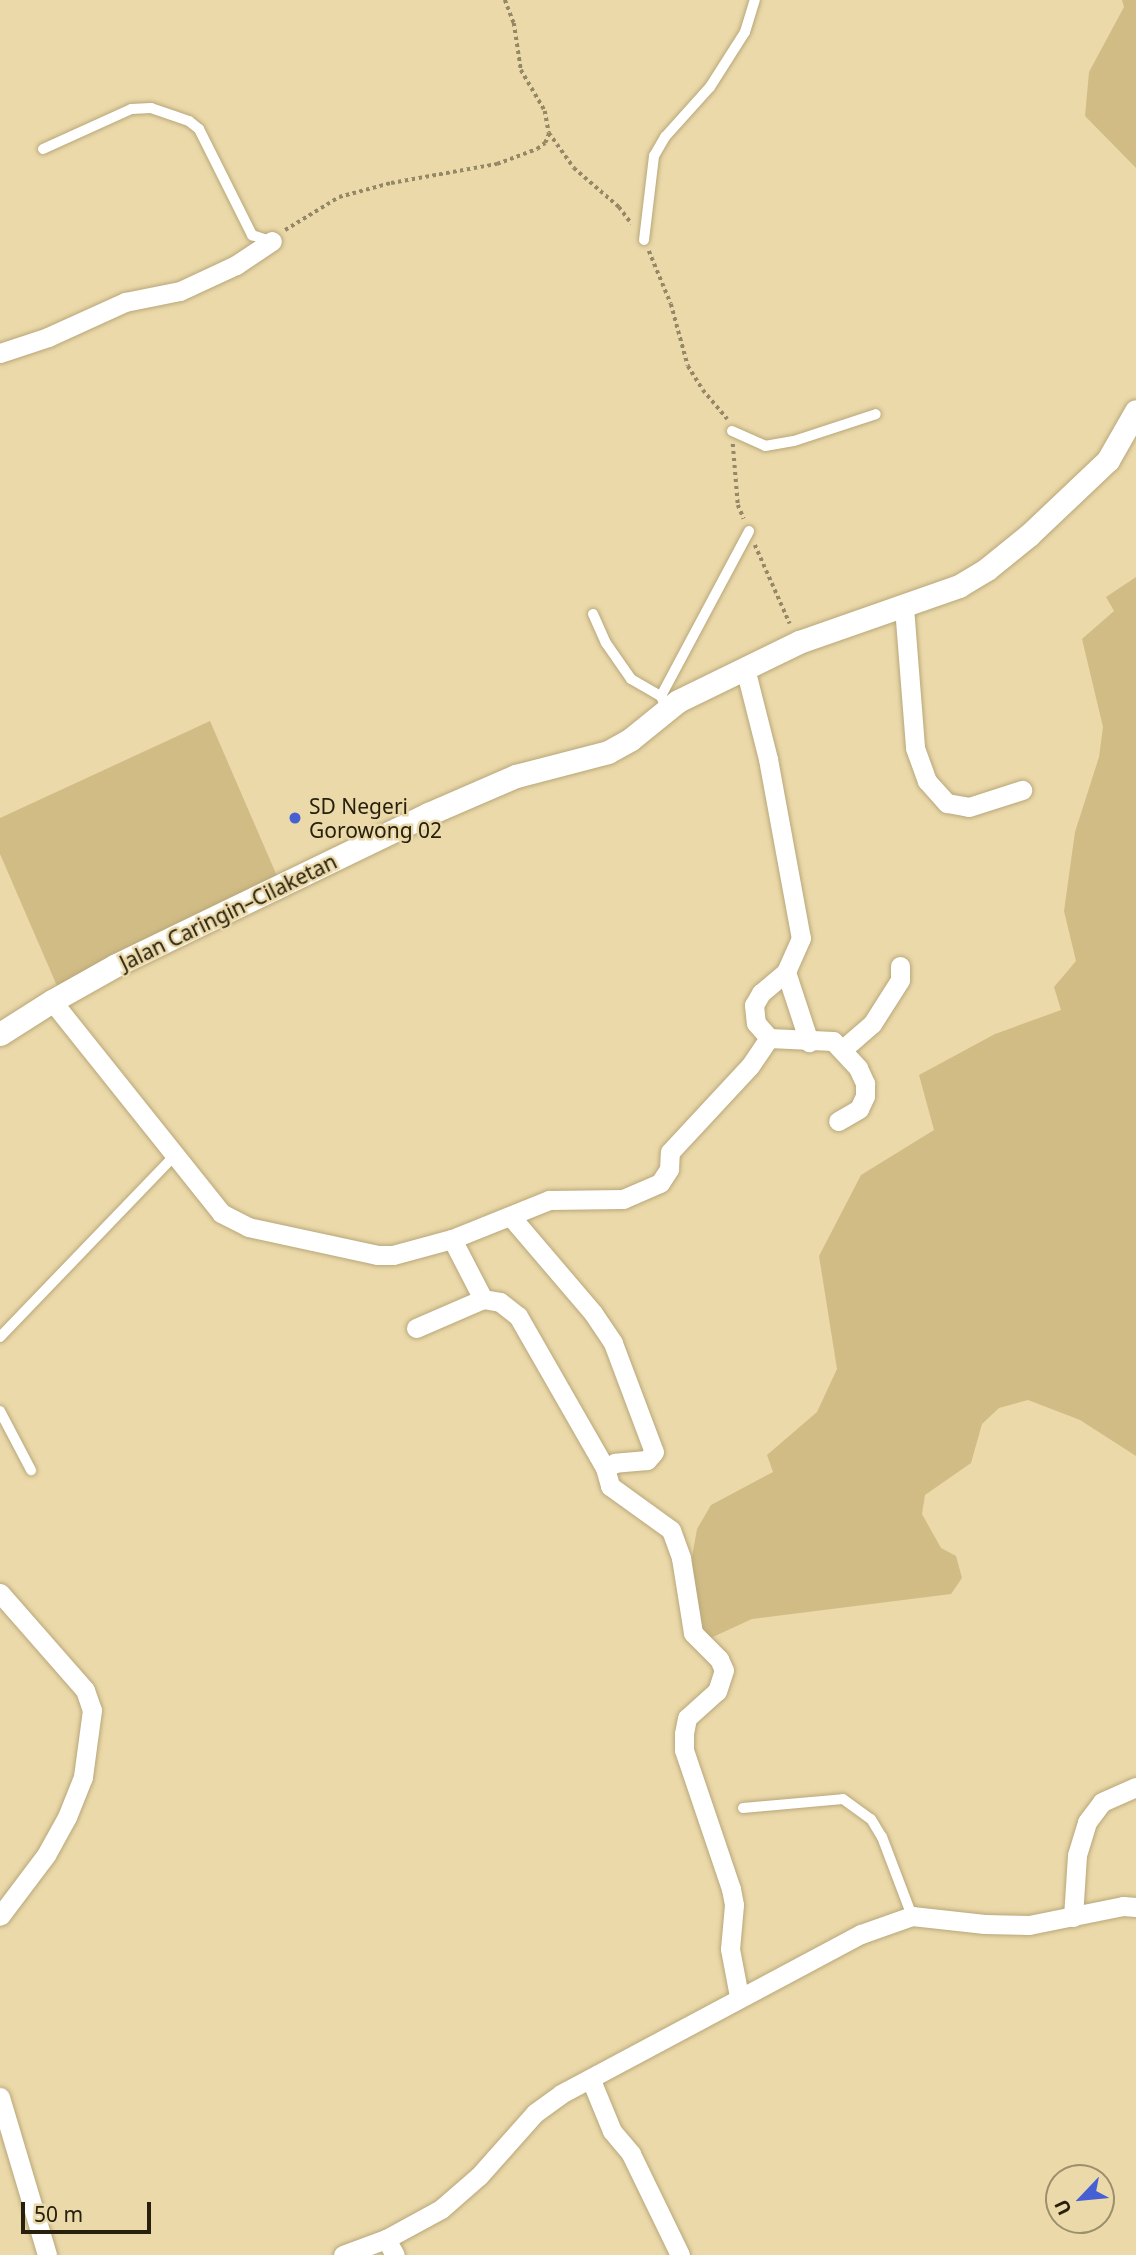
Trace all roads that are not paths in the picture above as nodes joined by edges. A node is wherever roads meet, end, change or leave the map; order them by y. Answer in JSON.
{"nodes":[{"id":1,"x":755,"y":0,"type":"edge"},
{"id":2,"x":43,"y":149,"type":"dead end"},
{"id":3,"x":644,"y":240,"type":"road end"},
{"id":4,"x":272,"y":241,"type":"joint"},
{"id":5,"x":0,"y":354,"type":"edge"},
{"id":6,"x":1136,"y":411,"type":"edge"},
{"id":7,"x":876,"y":414,"type":"dead end"},
{"id":8,"x":732,"y":431,"type":"road end"},
{"id":9,"x":749,"y":531,"type":"road end"},
{"id":10,"x":904,"y":607,"type":"junction"},
{"id":11,"x":593,"y":614,"type":"dead end"},
{"id":12,"x":745,"y":668,"type":"junction"},
{"id":13,"x":664,"y":702,"type":"junction"},
{"id":14,"x":1022,"y":790,"type":"dead end"},
{"id":15,"x":900,"y":966,"type":"dead end"},
{"id":16,"x":786,"y":972,"type":"junction"},
{"id":17,"x":51,"y":1001,"type":"junction"},
{"id":18,"x":0,"y":1034,"type":"edge"},
{"id":19,"x":769,"y":1038,"type":"junction"},
{"id":20,"x":809,"y":1042,"type":"junction"},
{"id":21,"x":843,"y":1049,"type":"junction"},
{"id":22,"x":838,"y":1121,"type":"dead end"},
{"id":23,"x":174,"y":1156,"type":"junction"},
{"id":24,"x":512,"y":1217,"type":"junction"},
{"id":25,"x":452,"y":1239,"type":"junction"},
{"id":26,"x":483,"y":1299,"type":"junction"},
{"id":27,"x":416,"y":1328,"type":"dead end"},
{"id":28,"x":0,"y":1336,"type":"edge"},
{"id":29,"x":0,"y":1411,"type":"edge"},
{"id":30,"x":605,"y":1468,"type":"junction"},
{"id":31,"x":31,"y":1470,"type":"dead end"},
{"id":32,"x":0,"y":1593,"type":"edge"},
{"id":33,"x":1136,"y":1787,"type":"edge"},
{"id":34,"x":743,"y":1808,"type":"dead end"},
{"id":35,"x":1136,"y":1907,"type":"edge"},
{"id":36,"x":0,"y":1916,"type":"edge"},
{"id":37,"x":912,"y":1916,"type":"junction"},
{"id":38,"x":1073,"y":1917,"type":"junction"},
{"id":39,"x":740,"y":1996,"type":"junction"},
{"id":40,"x":591,"y":2080,"type":"junction"},
{"id":41,"x":0,"y":2097,"type":"edge"},
{"id":42,"x":390,"y":2247,"type":"edge"},
{"id":43,"x":47,"y":2255,"type":"edge"},
{"id":44,"x":343,"y":2255,"type":"edge"},
{"id":45,"x":680,"y":2255,"type":"edge"}],
"edges":[{"from":1,"to":3,"type":"lane"},
{"from":2,"to":4,"type":"lane"},
{"from":4,"to":5,"type":"street"},
{"from":6,"to":10,"type":"street","name":"Jalan Caringin–Cilaketan"},
{"from":7,"to":8,"type":"lane"},
{"from":9,"to":13,"type":"lane"},
{"from":10,"to":12,"type":"street","name":"Jalan Caringin–Cilaketan"},
{"from":10,"to":14,"type":"street"},
{"from":11,"to":13,"type":"lane"},
{"from":12,"to":13,"type":"street","name":"Jalan Caringin–Cilaketan"},
{"from":12,"to":16,"type":"street"},
{"from":13,"to":17,"type":"street","name":"Jalan Caringin–Cilaketan"},
{"from":15,"to":21,"type":"street"},
{"from":16,"to":19,"type":"street"},
{"from":16,"to":20,"type":"street"},
{"from":17,"to":18,"type":"street","name":"Jalan Caringin–Cilaketan"},
{"from":17,"to":23,"type":"street"},
{"from":19,"to":20,"type":"street"},
{"from":19,"to":24,"type":"street"},
{"from":20,"to":21,"type":"street"},
{"from":21,"to":22,"type":"street"},
{"from":23,"to":25,"type":"street"},
{"from":23,"to":28,"type":"lane"},
{"from":24,"to":25,"type":"street"},
{"from":24,"to":30,"type":"street"},
{"from":25,"to":26,"type":"street"},
{"from":26,"to":27,"type":"street"},
{"from":26,"to":30,"type":"street"},
{"from":29,"to":31,"type":"lane"},
{"from":30,"to":39,"type":"street"},
{"from":32,"to":36,"type":"street"},
{"from":33,"to":38,"type":"street"},
{"from":34,"to":37,"type":"lane"},
{"from":35,"to":38,"type":"street"},
{"from":37,"to":38,"type":"street"},
{"from":37,"to":39,"type":"street"},
{"from":39,"to":40,"type":"street"},
{"from":40,"to":42,"type":"street"},
{"from":40,"to":45,"type":"street"},
{"from":41,"to":43,"type":"street"},
{"from":42,"to":44,"type":"street"}]}
